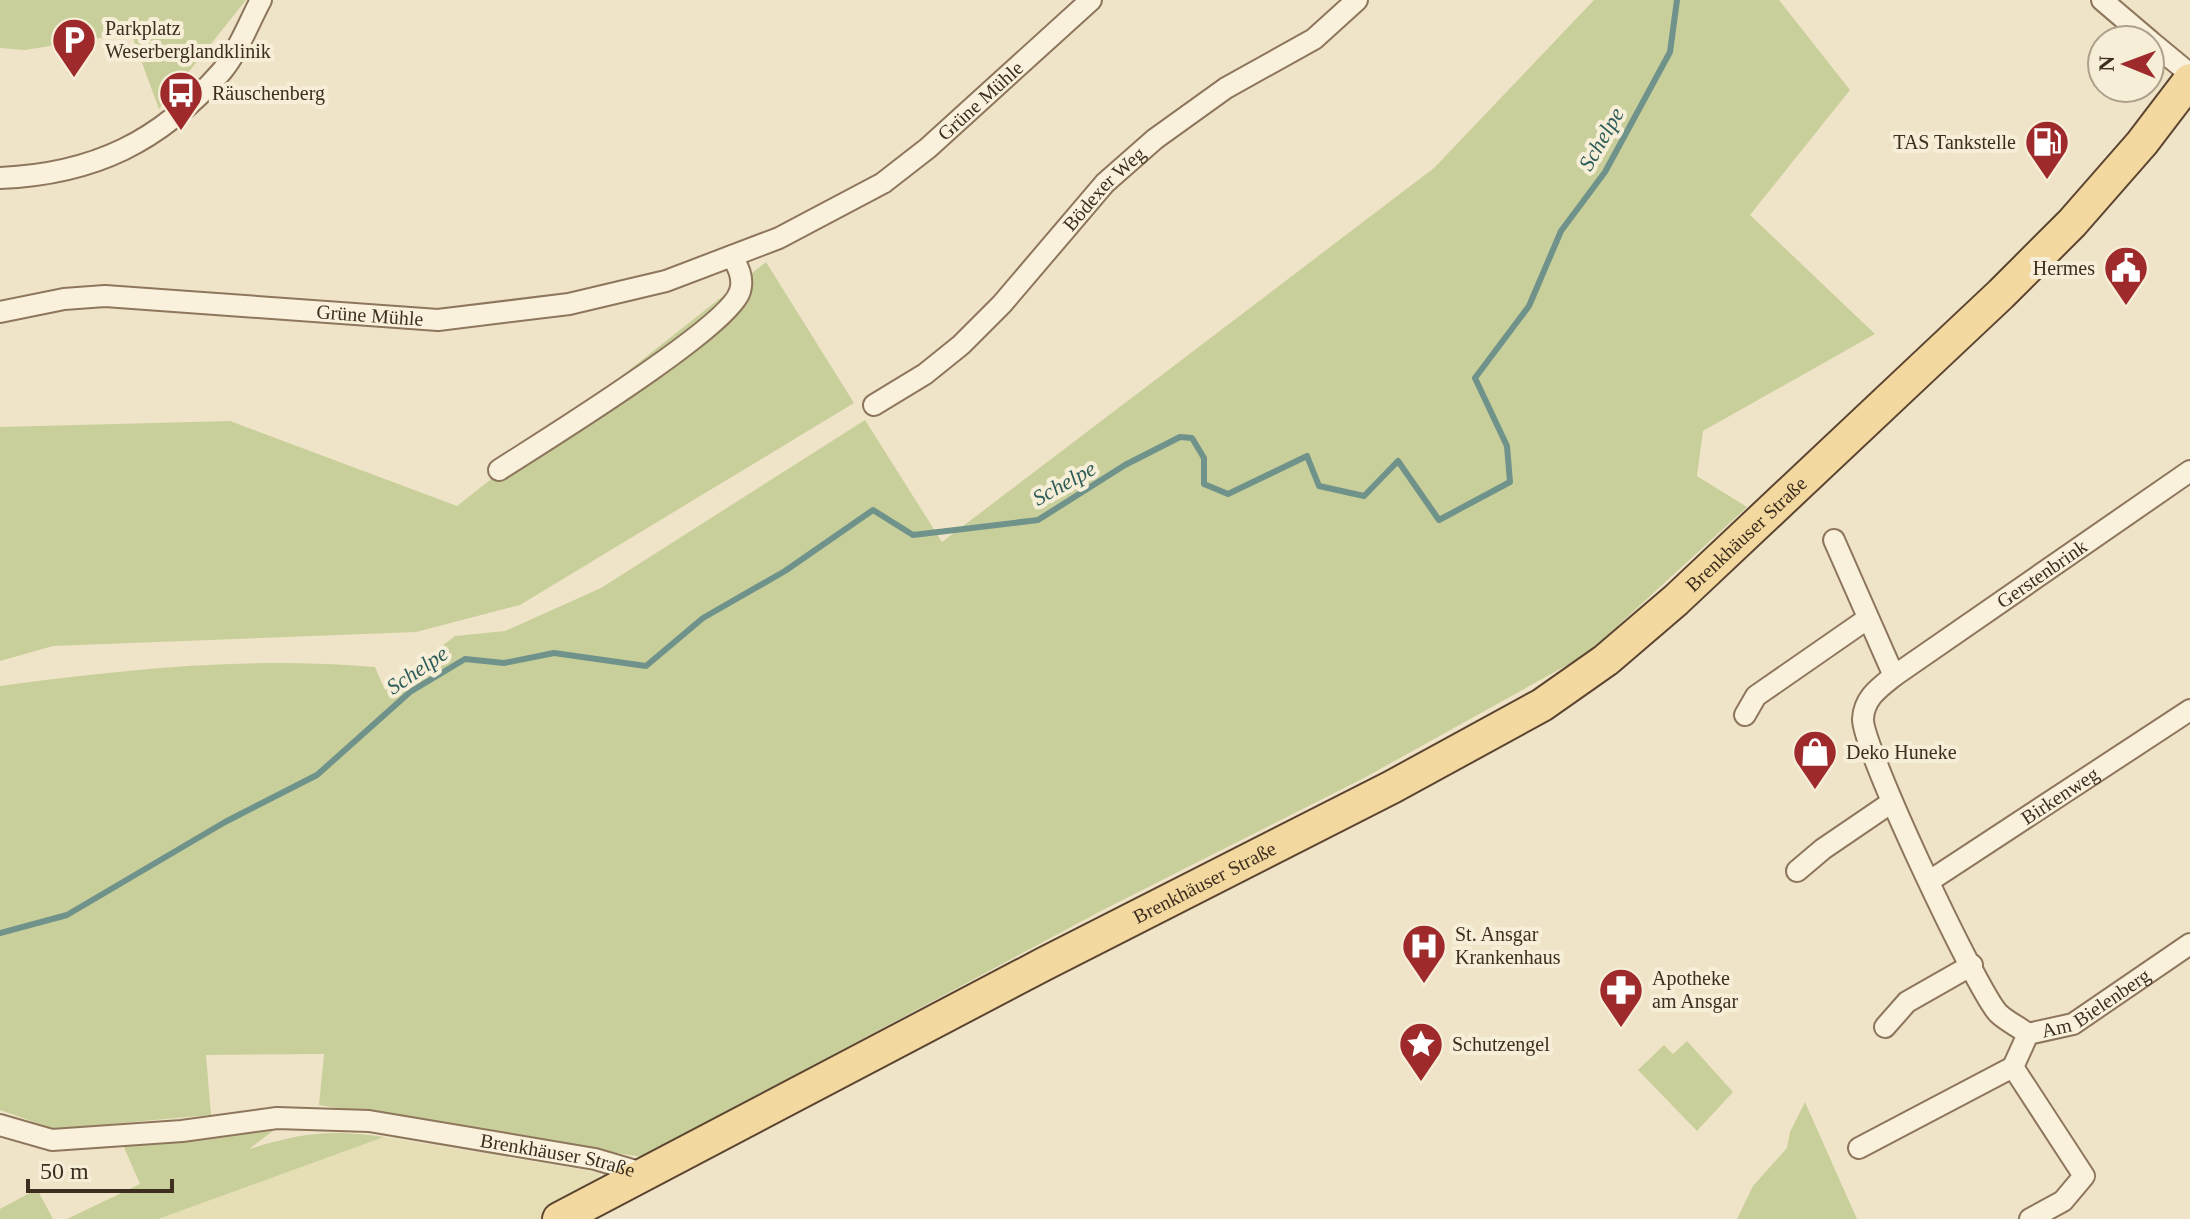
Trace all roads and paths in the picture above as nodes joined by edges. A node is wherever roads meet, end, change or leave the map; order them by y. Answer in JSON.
{"nodes":[{"id":1,"x":261,"y":0,"type":"edge"},
{"id":2,"x":1091,"y":0,"type":"edge"},
{"id":3,"x":1357,"y":0,"type":"edge"},
{"id":4,"x":2102,"y":0,"type":"edge"},
{"id":5,"x":2130,"y":24,"type":"edge"},
{"id":6,"x":2166,"y":54,"type":"edge"},
{"id":7,"x":2190,"y":74,"type":"edge"},
{"id":8,"x":2190,"y":80,"type":"edge"},
{"id":9,"x":0,"y":178,"type":"edge"},
{"id":10,"x":732,"y":256,"type":"junction"},
{"id":11,"x":0,"y":312,"type":"edge"},
{"id":12,"x":874,"y":405,"type":"dead end"},
{"id":13,"x":499,"y":470,"type":"dead end"},
{"id":14,"x":2190,"y":471,"type":"edge"},
{"id":15,"x":1834,"y":540,"type":"dead end"},
{"id":16,"x":1867,"y":619,"type":"junction"},
{"id":17,"x":1894,"y":676,"type":"junction"},
{"id":18,"x":2190,"y":710,"type":"edge"},
{"id":19,"x":1745,"y":715,"type":"dead end"},
{"id":20,"x":1892,"y":802,"type":"junction"},
{"id":21,"x":1797,"y":871,"type":"dead end"},
{"id":22,"x":1931,"y":880,"type":"junction"},
{"id":23,"x":2190,"y":944,"type":"edge"},
{"id":24,"x":1972,"y":965,"type":"junction"},
{"id":25,"x":1885,"y":1027,"type":"dead end"},
{"id":26,"x":2028,"y":1034,"type":"junction"},
{"id":27,"x":2013,"y":1067,"type":"junction"},
{"id":28,"x":0,"y":1125,"type":"edge"},
{"id":29,"x":1859,"y":1148,"type":"dead end"},
{"id":30,"x":646,"y":1174,"type":"junction"},
{"id":31,"x":559,"y":1219,"type":"edge"},
{"id":32,"x":2030,"y":1219,"type":"edge"}],
"edges":[{"from":1,"to":9,"type":"street"},
{"from":2,"to":10,"type":"street","name":"Grüne Mühle"},
{"from":3,"to":12,"type":"street","name":"Bödexer Weg"},
{"from":4,"to":5,"type":"street"},
{"from":6,"to":7,"type":"street"},
{"from":8,"to":30,"type":"main road","name":"Brenkhäuser Straße"},
{"from":10,"to":11,"type":"street","name":"Grüne Mühle"},
{"from":10,"to":13,"type":"street"},
{"from":14,"to":17,"type":"street","name":"Gerstenbrink"},
{"from":15,"to":16,"type":"street"},
{"from":16,"to":17,"type":"street"},
{"from":16,"to":19,"type":"street"},
{"from":17,"to":20,"type":"street","name":"Gerstenbrink"},
{"from":18,"to":22,"type":"street","name":"Birkenweg"},
{"from":20,"to":21,"type":"street"},
{"from":20,"to":22,"type":"street","name":"Gerstenbrink"},
{"from":22,"to":24,"type":"street","name":"Gerstenbrink"},
{"from":23,"to":26,"type":"street","name":"Am Bielenberg"},
{"from":24,"to":25,"type":"street"},
{"from":24,"to":26,"type":"street","name":"Gerstenbrink"},
{"from":26,"to":27,"type":"street","name":"Am Bielenberg"},
{"from":27,"to":29,"type":"street"},
{"from":27,"to":32,"type":"street"},
{"from":28,"to":30,"type":"street","name":"Brenkhäuser Straße"},
{"from":30,"to":31,"type":"main road"}]}
